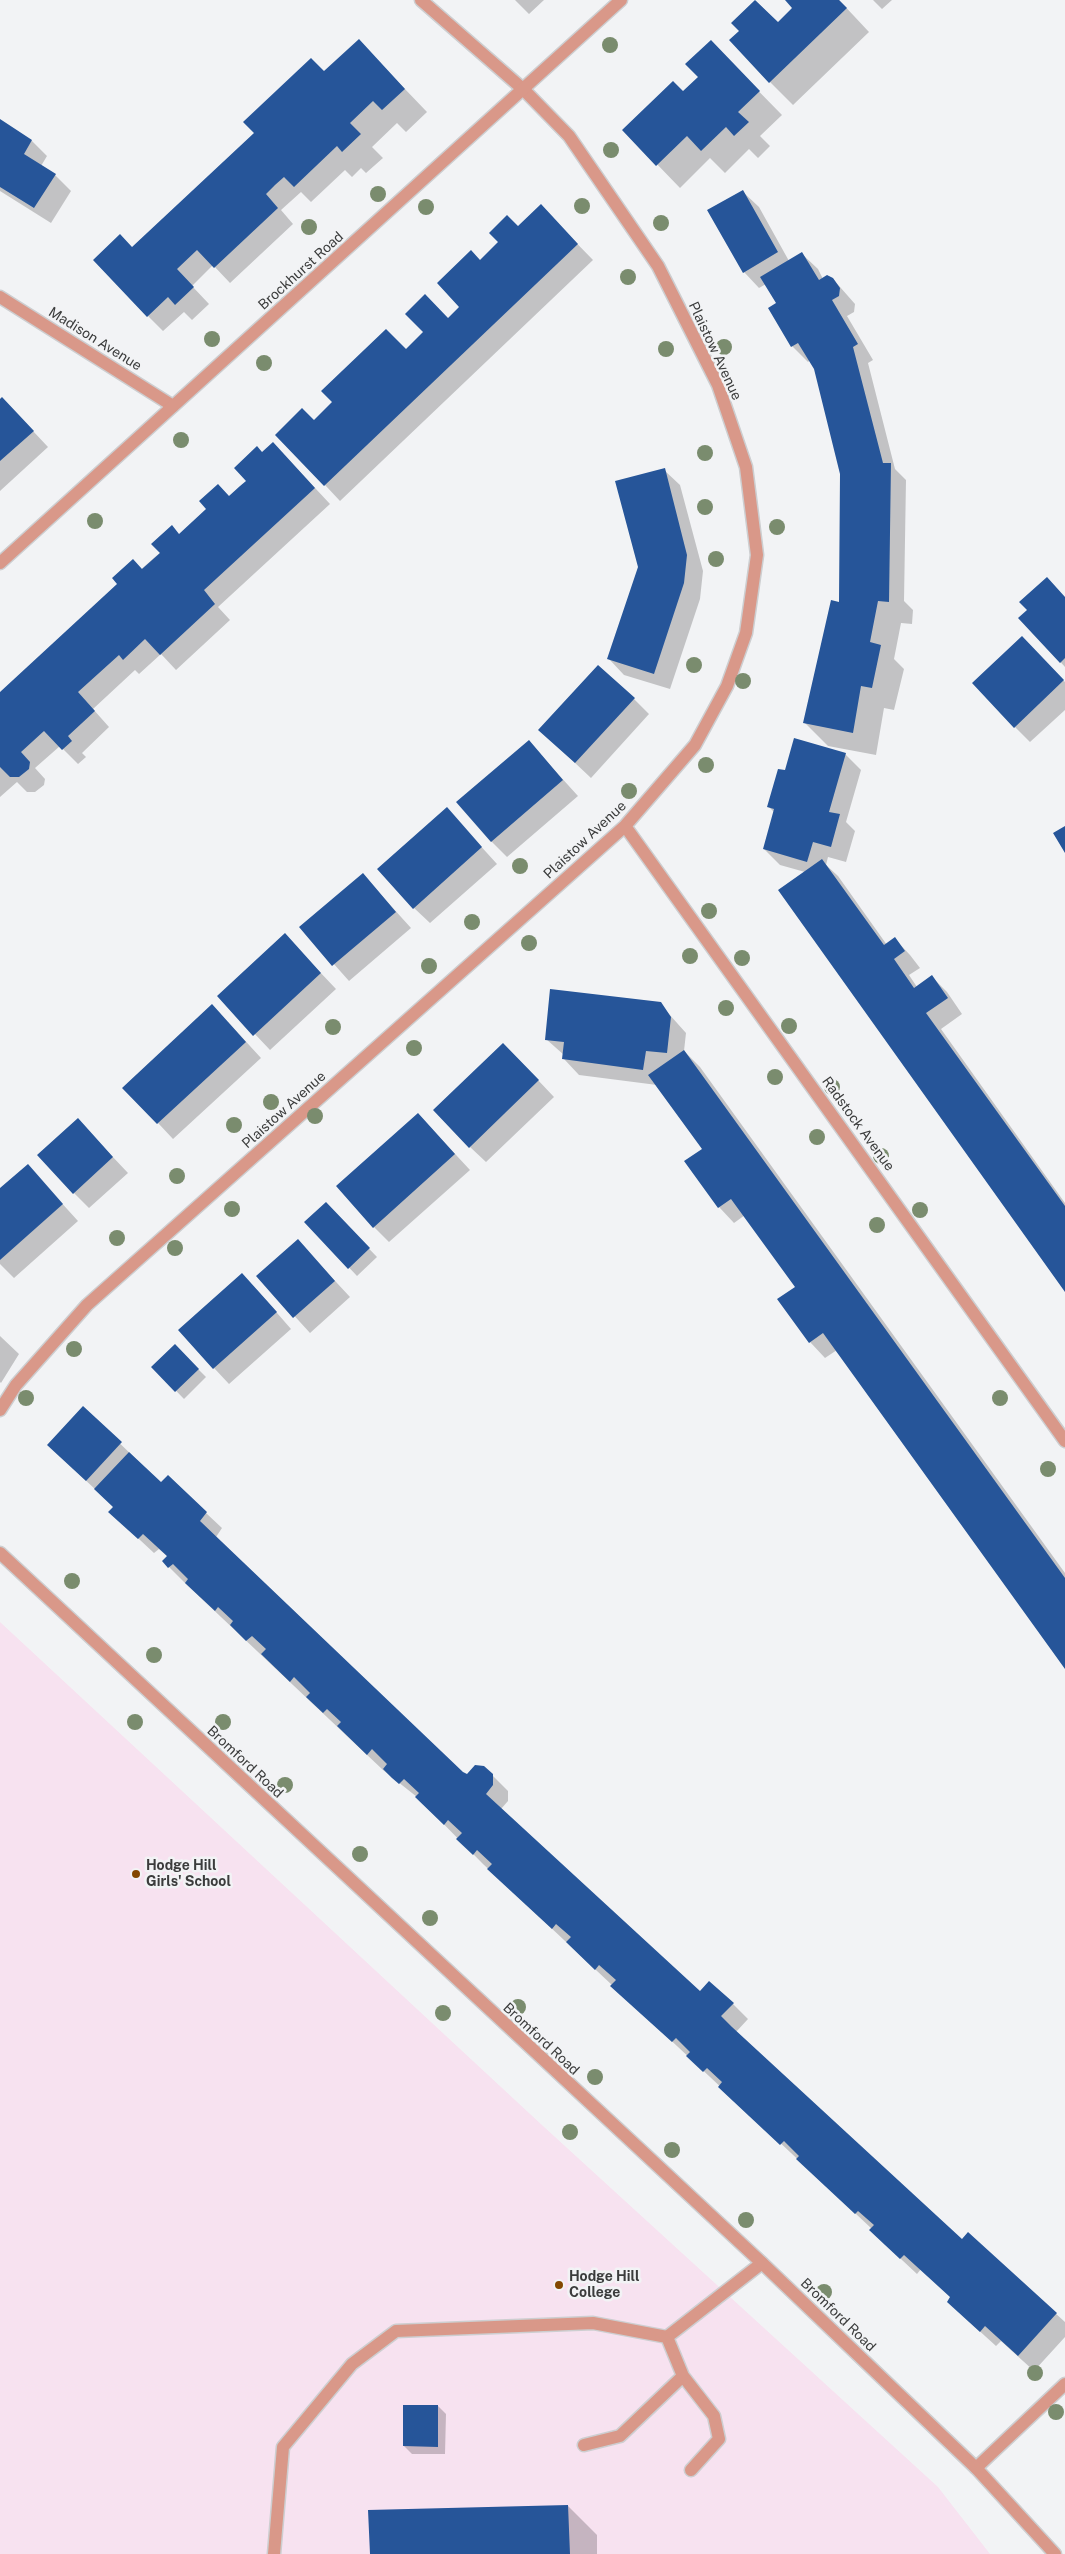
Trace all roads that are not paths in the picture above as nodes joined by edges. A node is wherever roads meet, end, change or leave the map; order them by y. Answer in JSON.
{"nodes":[{"id":1,"x":421,"y":0,"type":"edge"},
{"id":2,"x":621,"y":0,"type":"edge"},
{"id":3,"x":524,"y":90,"type":"junction"},
{"id":4,"x":0,"y":297,"type":"edge"},
{"id":5,"x":173,"y":406,"type":"junction"},
{"id":6,"x":0,"y":563,"type":"edge"},
{"id":7,"x":626,"y":826,"type":"junction"},
{"id":8,"x":0,"y":1410,"type":"edge"},
{"id":9,"x":1065,"y":1441,"type":"edge"},
{"id":10,"x":0,"y":1552,"type":"edge"},
{"id":11,"x":762,"y":2264,"type":"junction"},
{"id":12,"x":667,"y":2337,"type":"junction"},
{"id":13,"x":683,"y":2376,"type":"junction"},
{"id":14,"x":1065,"y":2384,"type":"edge"},
{"id":15,"x":584,"y":2445,"type":"dead end"},
{"id":16,"x":976,"y":2468,"type":"junction"},
{"id":17,"x":691,"y":2470,"type":"dead end"},
{"id":18,"x":274,"y":2554,"type":"edge"},
{"id":19,"x":1055,"y":2554,"type":"edge"}],
"edges":[{"from":1,"to":3,"type":"street","name":"Plaistow Avenue"},
{"from":2,"to":3,"type":"street","name":"Brockhurst Road"},
{"from":3,"to":5,"type":"street","name":"Brockhurst Road"},
{"from":3,"to":7,"type":"street","name":"Plaistow Avenue"},
{"from":4,"to":5,"type":"street","name":"Madison Avenue"},
{"from":5,"to":6,"type":"street","name":"Brockhurst Road"},
{"from":7,"to":8,"type":"street","name":"Plaistow Avenue"},
{"from":7,"to":9,"type":"street","name":"Radstock Avenue"},
{"from":10,"to":11,"type":"street","name":"Bromford Road"},
{"from":11,"to":12,"type":"street"},
{"from":11,"to":16,"type":"street","name":"Bromford Road"},
{"from":12,"to":13,"type":"street"},
{"from":12,"to":18,"type":"street"},
{"from":13,"to":15,"type":"street"},
{"from":13,"to":17,"type":"street"},
{"from":14,"to":16,"type":"street"},
{"from":16,"to":19,"type":"street","name":"Bromford Road"}]}
